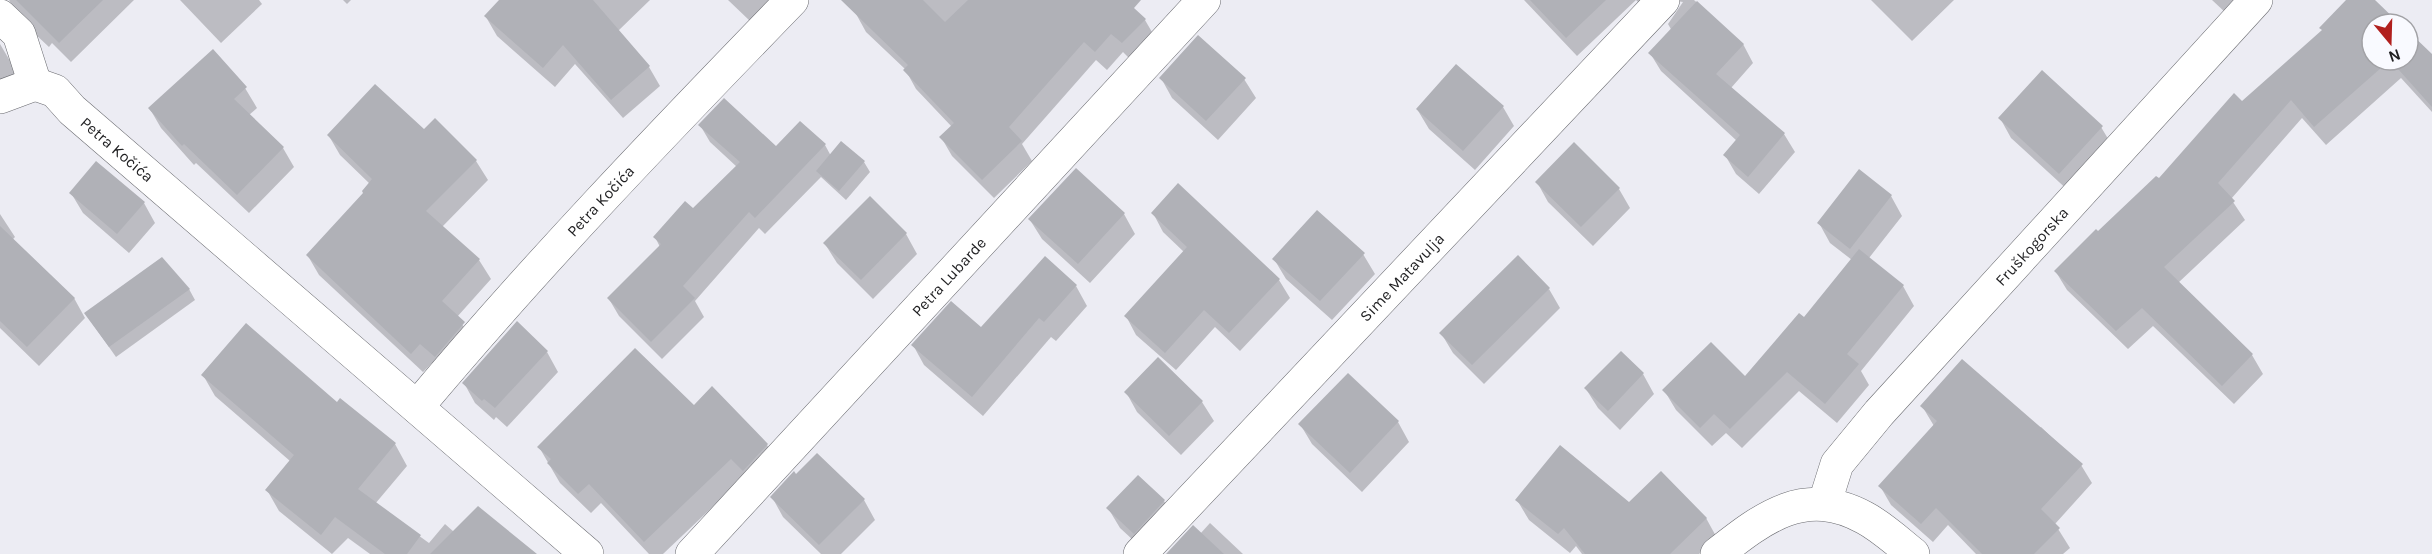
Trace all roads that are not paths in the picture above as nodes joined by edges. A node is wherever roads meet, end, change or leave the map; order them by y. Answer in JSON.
{"nodes":[{"id":1,"x":792,"y":0,"type":"edge"},
{"id":2,"x":1204,"y":0,"type":"edge"},
{"id":3,"x":1662,"y":0,"type":"edge"},
{"id":4,"x":2256,"y":0,"type":"edge"},
{"id":5,"x":0,"y":16,"type":"edge"},
{"id":6,"x":35,"y":84,"type":"junction"},
{"id":7,"x":0,"y":97,"type":"edge"},
{"id":8,"x":417,"y":407,"type":"junction"},
{"id":9,"x":1825,"y":502,"type":"junction"},
{"id":10,"x":587,"y":554,"type":"edge"},
{"id":11,"x":692,"y":554,"type":"edge"},
{"id":12,"x":1140,"y":554,"type":"edge"},
{"id":13,"x":1717,"y":554,"type":"edge"},
{"id":14,"x":1913,"y":554,"type":"edge"}],
"edges":[{"from":1,"to":8,"type":"street","name":"Petra Kočića"},
{"from":2,"to":11,"type":"street","name":"Petra Lubarde"},
{"from":3,"to":12,"type":"street","name":"Sime Matavulja"},
{"from":4,"to":9,"type":"street","name":"Fruškogorska"},
{"from":5,"to":6,"type":"street"},
{"from":6,"to":7,"type":"street"},
{"from":6,"to":8,"type":"street","name":"Petra Kočića"},
{"from":8,"to":10,"type":"street","name":"Petra Kočića"},
{"from":9,"to":13,"type":"street"},
{"from":9,"to":14,"type":"street"}]}
